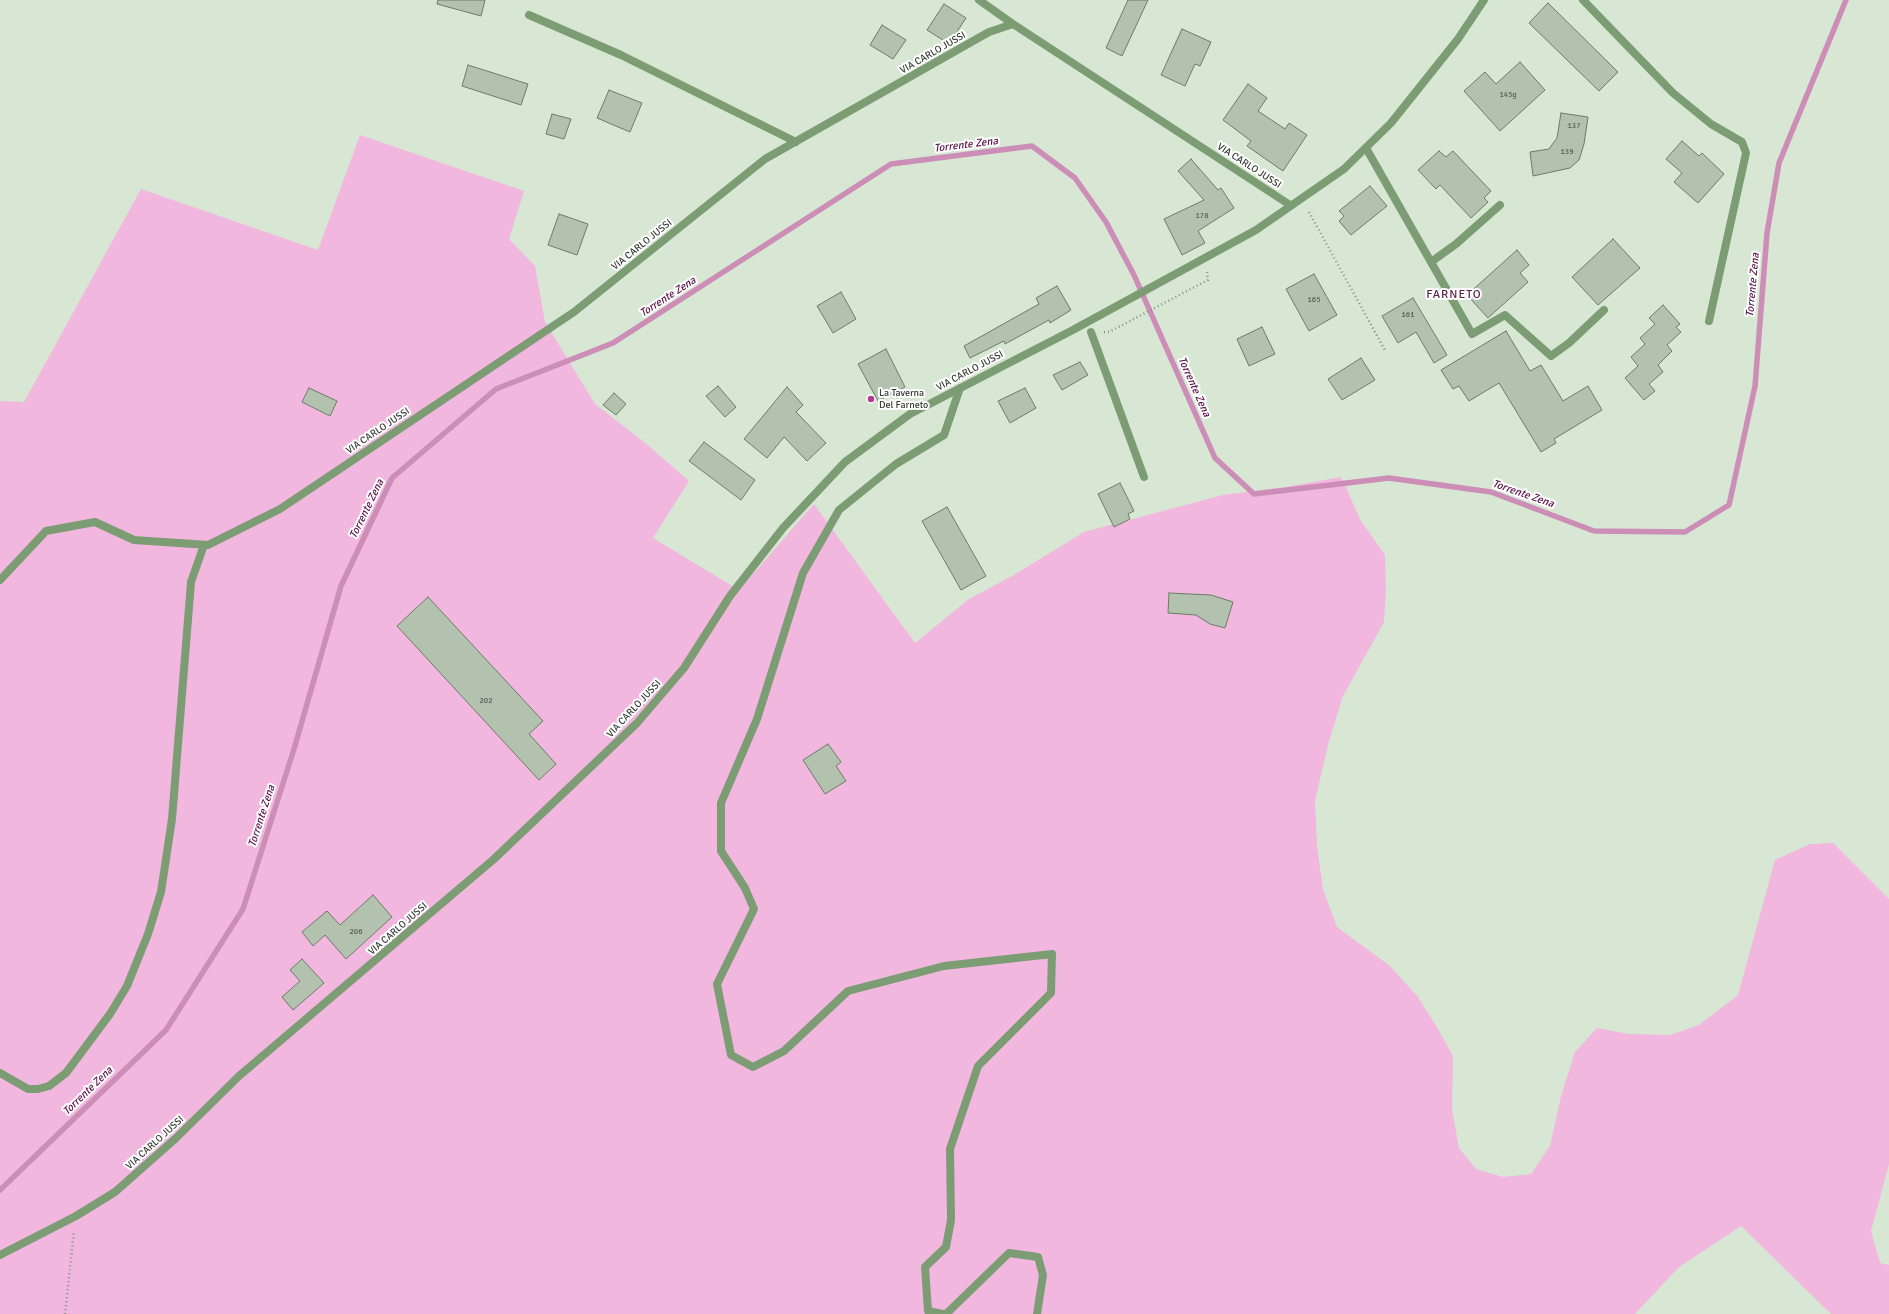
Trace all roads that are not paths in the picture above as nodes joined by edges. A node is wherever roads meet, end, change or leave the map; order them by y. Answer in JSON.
{"nodes":[{"id":1,"x":979,"y":0,"type":"edge"},
{"id":2,"x":1484,"y":0,"type":"edge"},
{"id":3,"x":1583,"y":0,"type":"edge"},
{"id":4,"x":529,"y":15,"type":"dead end"},
{"id":5,"x":1013,"y":24,"type":"junction"},
{"id":6,"x":796,"y":142,"type":"junction"},
{"id":7,"x":1366,"y":148,"type":"junction"},
{"id":8,"x":1290,"y":205,"type":"junction"},
{"id":9,"x":1500,"y":205,"type":"dead end"},
{"id":10,"x":1431,"y":262,"type":"junction"},
{"id":11,"x":1604,"y":310,"type":"dead end"},
{"id":12,"x":1709,"y":321,"type":"dead end"},
{"id":13,"x":1091,"y":332,"type":"dead end"},
{"id":14,"x":960,"y":388,"type":"junction"},
{"id":15,"x":1144,"y":477,"type":"dead end"},
{"id":16,"x":204,"y":545,"type":"junction"},
{"id":17,"x":0,"y":580,"type":"edge"},
{"id":18,"x":0,"y":1073,"type":"edge"},
{"id":19,"x":0,"y":1255,"type":"edge"},
{"id":20,"x":945,"y":1314,"type":"edge"},
{"id":21,"x":1037,"y":1314,"type":"edge"}],
"edges":[{"from":1,"to":5,"type":"street"},
{"from":2,"to":7,"type":"street","name":"VIA CARLO JUSSI"},
{"from":3,"to":12,"type":"street"},
{"from":4,"to":6,"type":"street"},
{"from":5,"to":6,"type":"street","name":"VIA CARLO JUSSI"},
{"from":5,"to":8,"type":"street","name":"VIA CARLO JUSSI"},
{"from":6,"to":16,"type":"street","name":"VIA CARLO JUSSI"},
{"from":7,"to":8,"type":"street","name":"VIA CARLO JUSSI"},
{"from":7,"to":10,"type":"street"},
{"from":8,"to":14,"type":"street","name":"VIA CARLO JUSSI"},
{"from":9,"to":10,"type":"street"},
{"from":10,"to":11,"type":"street"},
{"from":13,"to":15,"type":"street"},
{"from":14,"to":19,"type":"street","name":"VIA CARLO JUSSI"},
{"from":14,"to":20,"type":"street"},
{"from":16,"to":17,"type":"street","name":"VIA CARLO JUSSI"},
{"from":16,"to":18,"type":"street"},
{"from":20,"to":21,"type":"street"}]}
